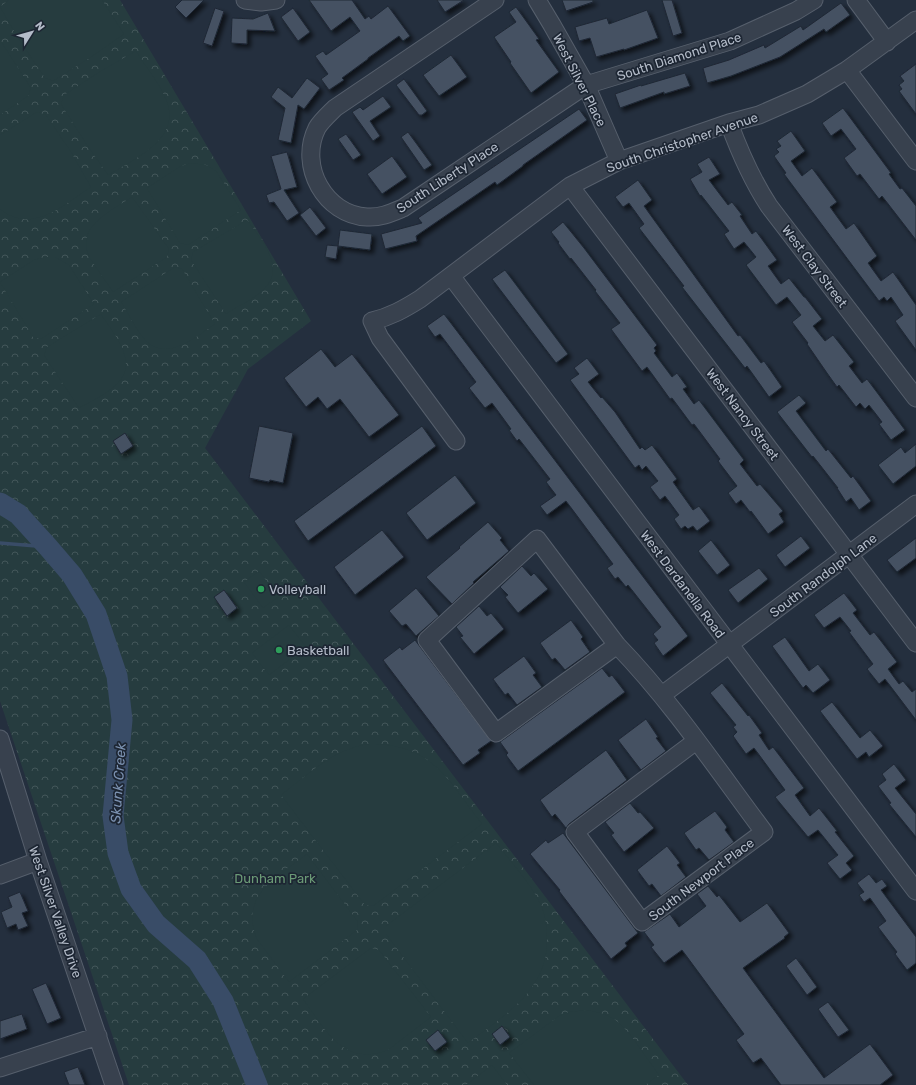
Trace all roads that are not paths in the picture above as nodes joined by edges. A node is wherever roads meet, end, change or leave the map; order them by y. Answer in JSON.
{"nodes":[{"id":1,"x":245,"y":0,"type":"edge"},
{"id":2,"x":276,"y":0,"type":"edge"},
{"id":3,"x":495,"y":0,"type":"edge"},
{"id":4,"x":537,"y":0,"type":"edge"},
{"id":5,"x":814,"y":0,"type":"edge"},
{"id":6,"x":856,"y":0,"type":"edge"},
{"id":7,"x":916,"y":20,"type":"edge"},
{"id":8,"x":887,"y":42,"type":"junction"},
{"id":9,"x":847,"y":70,"type":"junction"},
{"id":10,"x":586,"y":85,"type":"junction"},
{"id":11,"x":729,"y":123,"type":"junction"},
{"id":12,"x":619,"y":161,"type":"junction"},
{"id":13,"x":916,"y":161,"type":"edge"},
{"id":14,"x":570,"y":186,"type":"junction"},
{"id":15,"x":451,"y":276,"type":"junction"},
{"id":16,"x":916,"y":398,"type":"edge"},
{"id":17,"x":456,"y":442,"type":"dead end"},
{"id":18,"x":916,"y":504,"type":"edge"},
{"id":19,"x":849,"y":554,"type":"junction"},
{"id":20,"x":916,"y":642,"type":"edge"},
{"id":21,"x":617,"y":645,"type":"junction"},
{"id":22,"x":729,"y":645,"type":"junction"},
{"id":23,"x":662,"y":695,"type":"junction"},
{"id":24,"x":0,"y":739,"type":"edge"},
{"id":25,"x":696,"y":741,"type":"junction"},
{"id":26,"x":38,"y":861,"type":"junction"},
{"id":27,"x":0,"y":875,"type":"edge"},
{"id":28,"x":916,"y":891,"type":"edge"},
{"id":29,"x":98,"y":1036,"type":"junction"},
{"id":30,"x":0,"y":1068,"type":"edge"},
{"id":31,"x":114,"y":1085,"type":"edge"}],
"edges":[{"from":1,"to":2,"type":"street"},
{"from":3,"to":10,"type":"street","name":"South Liberty Place"},
{"from":4,"to":10,"type":"street","name":"West Silver Place"},
{"from":5,"to":10,"type":"street","name":"South Diamond Place"},
{"from":6,"to":8,"type":"street"},
{"from":7,"to":8,"type":"street","name":"South Christopher Avenue"},
{"from":8,"to":9,"type":"street","name":"South Christopher Avenue"},
{"from":9,"to":11,"type":"street","name":"South Christopher Avenue"},
{"from":9,"to":13,"type":"street"},
{"from":10,"to":12,"type":"street","name":"West Silver Place"},
{"from":11,"to":12,"type":"street","name":"South Christopher Avenue"},
{"from":11,"to":16,"type":"street","name":"West Clay Street"},
{"from":12,"to":14,"type":"street","name":"South Christopher Avenue"},
{"from":14,"to":15,"type":"street","name":"South Christopher Avenue"},
{"from":14,"to":19,"type":"street","name":"West Nancy Street"},
{"from":15,"to":17,"type":"street","name":"South Christopher Avenue"},
{"from":15,"to":22,"type":"street","name":"West Dardanella Road"},
{"from":18,"to":19,"type":"street","name":"South Randolph Lane"},
{"from":19,"to":20,"type":"street","name":"West Nancy Street"},
{"from":19,"to":22,"type":"street","name":"South Randolph Lane"},
{"from":21,"to":21,"type":"street","name":"South Newport Place"},
{"from":21,"to":23,"type":"street","name":"South Newport Place"},
{"from":22,"to":23,"type":"street","name":"South Randolph Lane"},
{"from":22,"to":28,"type":"street","name":"West Dardanella Road"},
{"from":23,"to":25,"type":"street","name":"South Newport Place"},
{"from":24,"to":26,"type":"street","name":"West Silver Valley Drive"},
{"from":25,"to":25,"type":"street","name":"South Newport Place"},
{"from":26,"to":27,"type":"street"},
{"from":26,"to":29,"type":"street","name":"West Silver Valley Drive"},
{"from":29,"to":30,"type":"street"},
{"from":29,"to":31,"type":"street","name":"West Silver Valley Drive"}]}
